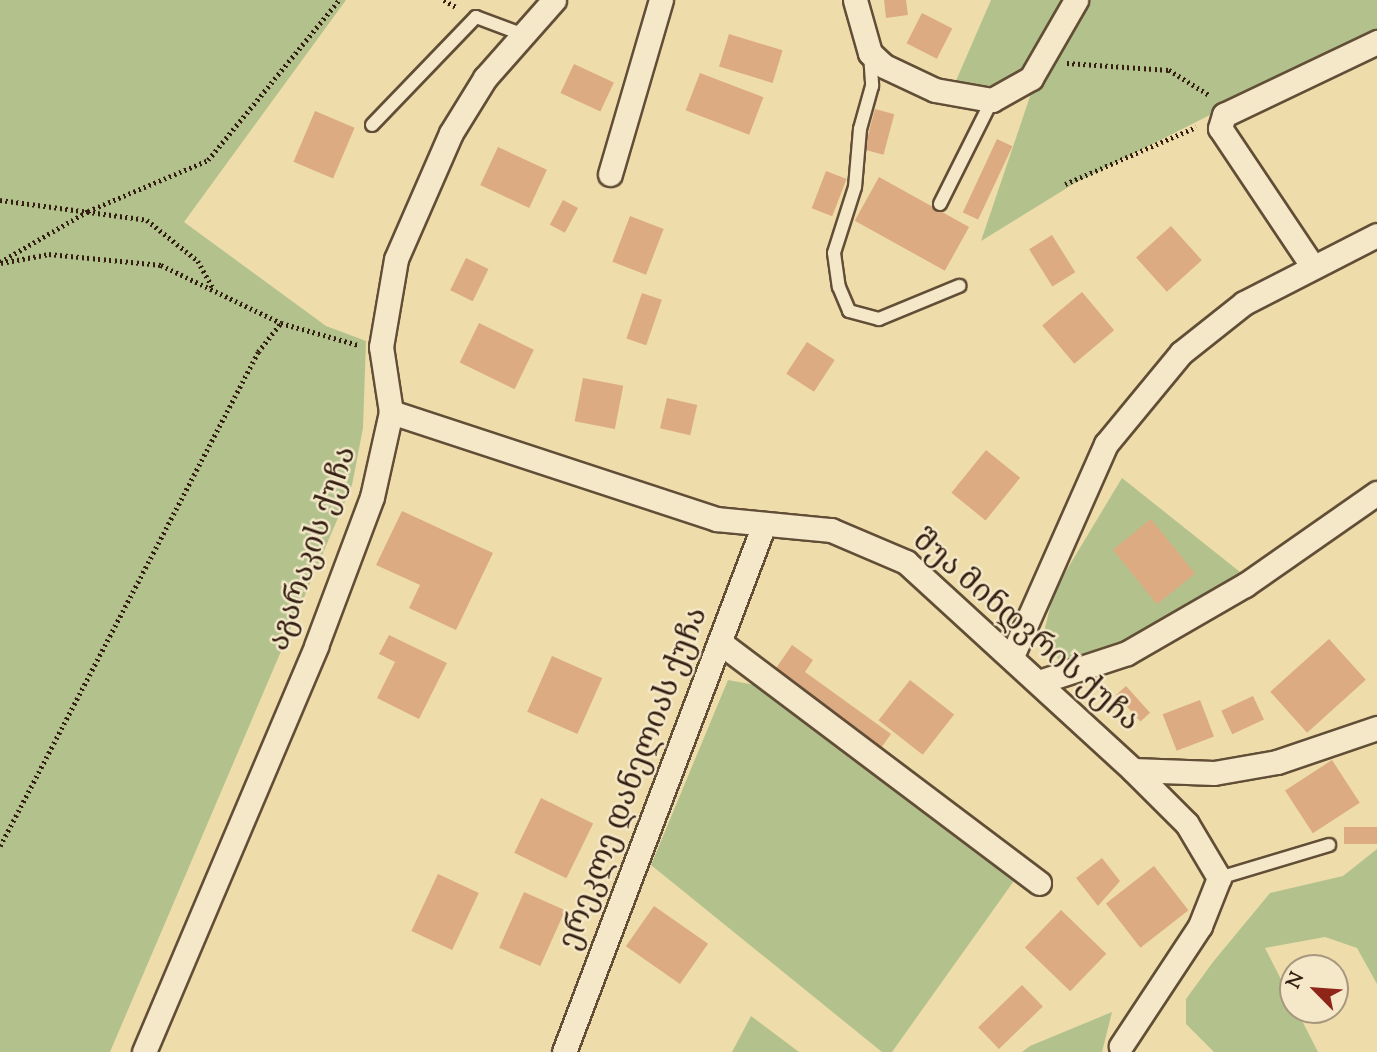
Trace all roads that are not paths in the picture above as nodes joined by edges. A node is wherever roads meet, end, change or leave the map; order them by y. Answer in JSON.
{"nodes":[{"id":1,"x":554,"y":0,"type":"edge"},
{"id":2,"x":660,"y":0,"type":"edge"},
{"id":3,"x":855,"y":0,"type":"edge"},
{"id":4,"x":1076,"y":0,"type":"edge"},
{"id":5,"x":524,"y":35,"type":"junction"},
{"id":6,"x":1377,"y":42,"type":"edge"},
{"id":7,"x":870,"y":53,"type":"junction"},
{"id":8,"x":992,"y":100,"type":"junction"},
{"id":9,"x":372,"y":125,"type":"dead end"},
{"id":10,"x":610,"y":174,"type":"dead end"},
{"id":11,"x":940,"y":204,"type":"dead end"},
{"id":12,"x":1377,"y":235,"type":"edge"},
{"id":13,"x":1313,"y":267,"type":"junction"},
{"id":14,"x":959,"y":286,"type":"dead end"},
{"id":15,"x":391,"y":412,"type":"junction"},
{"id":16,"x":1377,"y":493,"type":"edge"},
{"id":17,"x":763,"y":527,"type":"junction"},
{"id":18,"x":722,"y":644,"type":"junction"},
{"id":19,"x":1012,"y":656,"type":"junction"},
{"id":20,"x":1042,"y":681,"type":"junction"},
{"id":21,"x":1377,"y":728,"type":"edge"},
{"id":22,"x":1133,"y":769,"type":"junction"},
{"id":23,"x":1329,"y":845,"type":"dead end"},
{"id":24,"x":1219,"y":878,"type":"junction"},
{"id":25,"x":1039,"y":883,"type":"dead end"},
{"id":26,"x":1121,"y":1046,"type":"dead end"},
{"id":27,"x":144,"y":1052,"type":"edge"},
{"id":28,"x":564,"y":1052,"type":"edge"}],
"edges":[{"from":1,"to":5,"type":"street","name":"აგარაკის ქუჩა"},
{"from":2,"to":10,"type":"street"},
{"from":3,"to":7,"type":"street"},
{"from":4,"to":8,"type":"street"},
{"from":5,"to":9,"type":"lane"},
{"from":5,"to":15,"type":"street","name":"აგარაკის ქუჩა"},
{"from":6,"to":13,"type":"street"},
{"from":7,"to":8,"type":"street"},
{"from":7,"to":14,"type":"lane"},
{"from":8,"to":11,"type":"lane"},
{"from":12,"to":13,"type":"street"},
{"from":13,"to":19,"type":"street"},
{"from":15,"to":17,"type":"street","name":"შუა მინდვრის ქუჩა"},
{"from":15,"to":27,"type":"street","name":"აგარაკის ქუჩა"},
{"from":16,"to":20,"type":"street"},
{"from":17,"to":18,"type":"street","name":"ერეკლე დანელიას ქუჩა"},
{"from":17,"to":19,"type":"street","name":"შუა მინდვრის ქუჩა"},
{"from":18,"to":25,"type":"street"},
{"from":18,"to":28,"type":"street","name":"ერეკლე დანელიას ქუჩა"},
{"from":19,"to":20,"type":"street","name":"შუა მინდვრის ქუჩა"},
{"from":20,"to":22,"type":"street","name":"შუა მინდვრის ქუჩა"},
{"from":21,"to":22,"type":"street","name":"შუა მინდვრის ქუჩა"},
{"from":22,"to":24,"type":"street"},
{"from":23,"to":24,"type":"lane"},
{"from":24,"to":26,"type":"street"}]}
